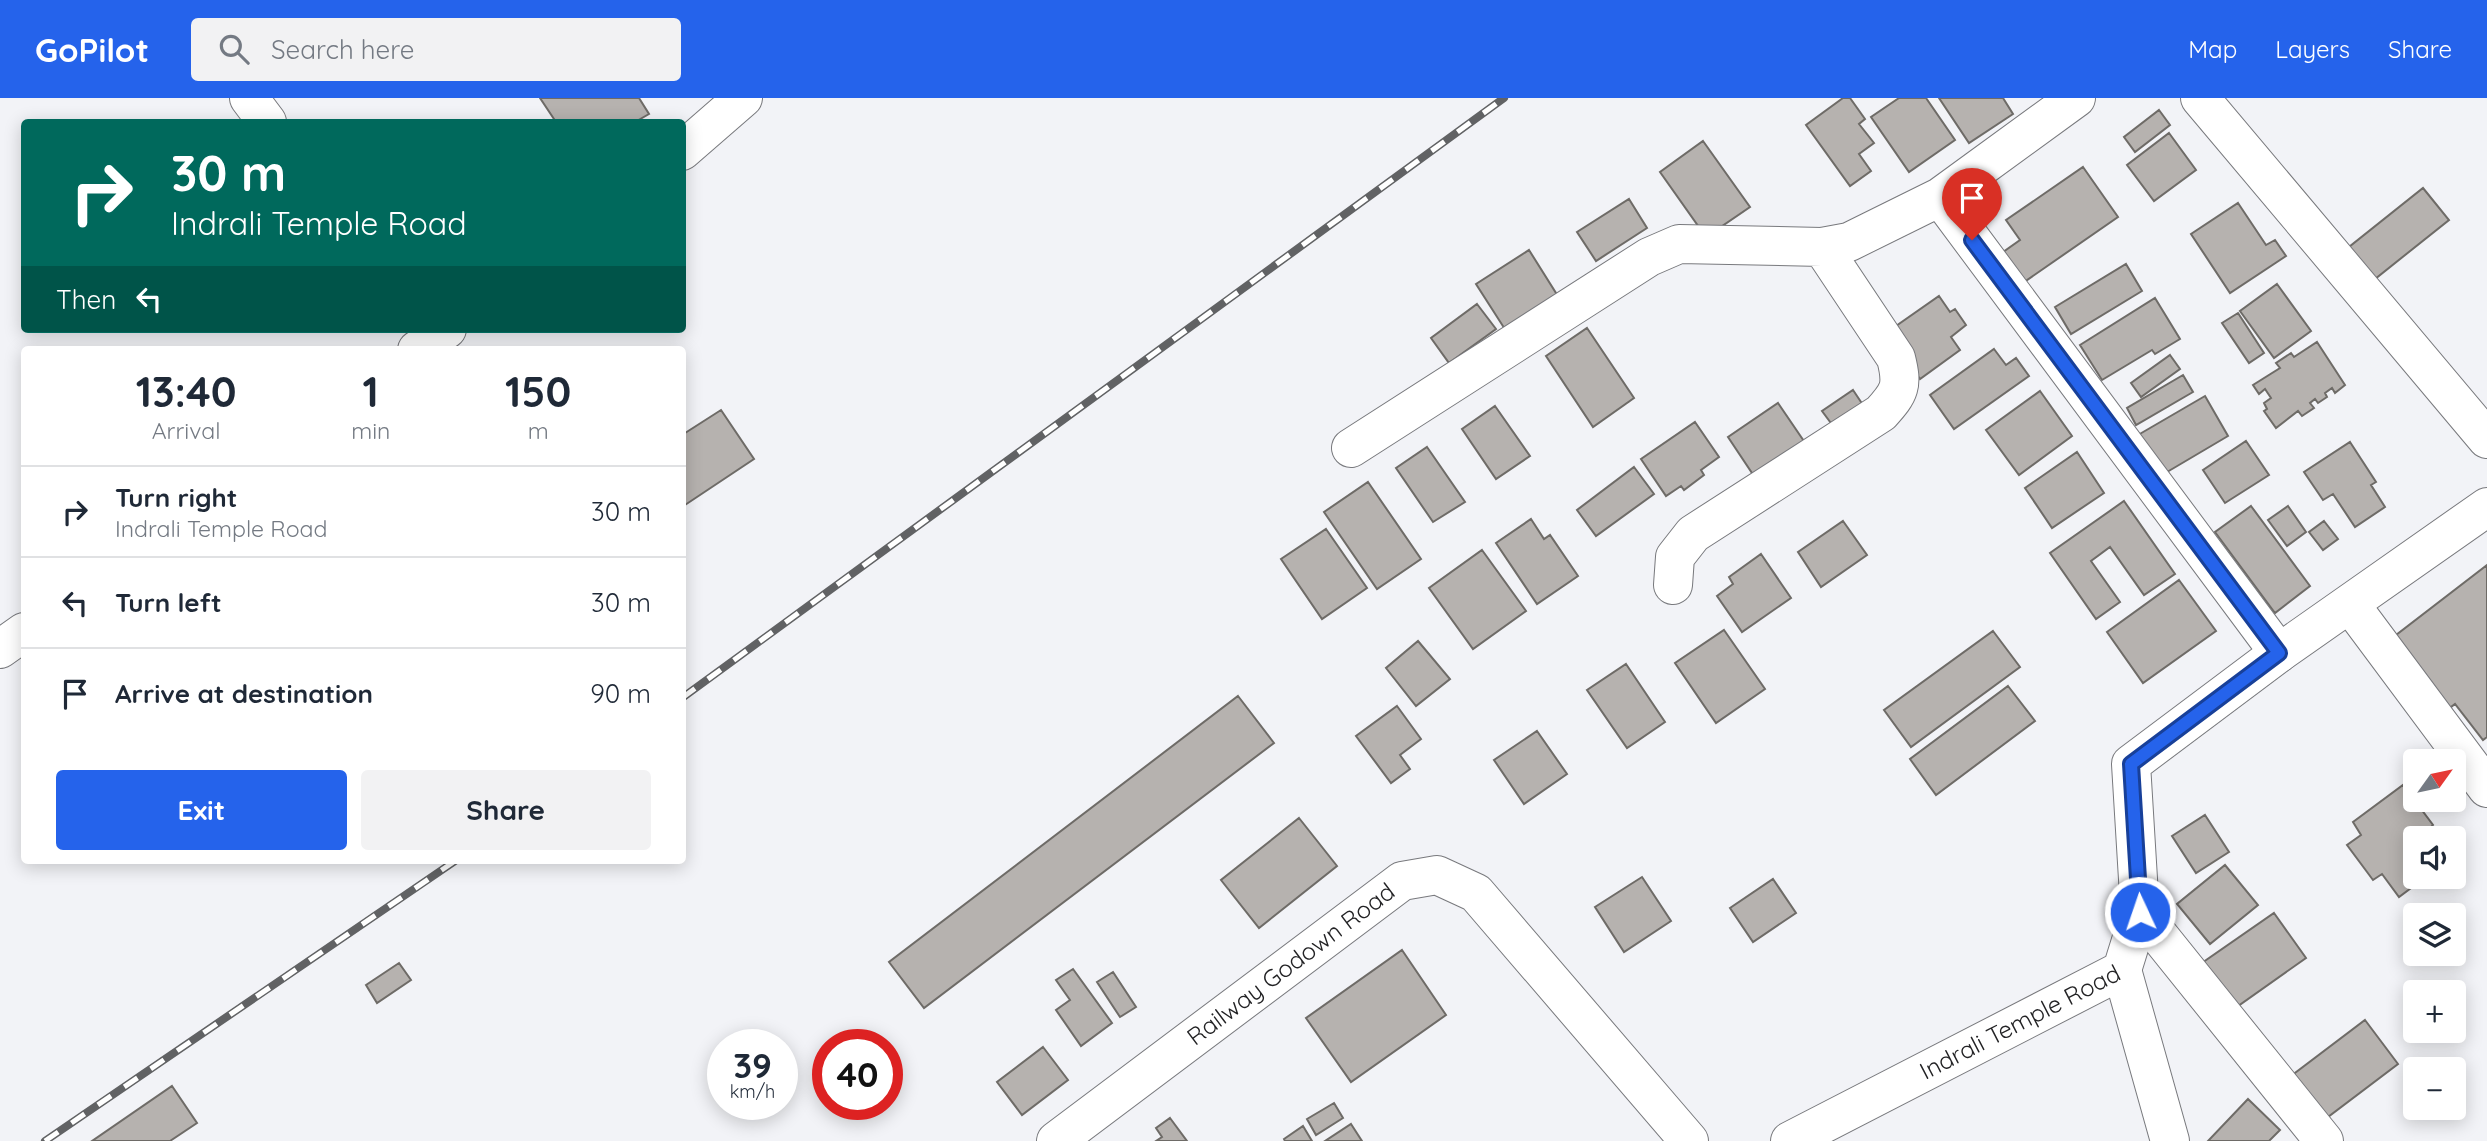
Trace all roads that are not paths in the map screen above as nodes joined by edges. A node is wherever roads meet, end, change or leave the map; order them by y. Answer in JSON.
{"nodes":[{"id":1,"x":249,"y":98,"type":"edge"},
{"id":2,"x":743,"y":98,"type":"edge"},
{"id":3,"x":2076,"y":98,"type":"edge"},
{"id":4,"x":2200,"y":98,"type":"edge"},
{"id":5,"x":265,"y":119,"type":"edge"},
{"id":6,"x":686,"y":148,"type":"edge"},
{"id":7,"x":1940,"y":197,"type":"junction"},
{"id":8,"x":1822,"y":247,"type":"junction"},
{"id":9,"x":2487,"y":439,"type":"edge"},
{"id":10,"x":1351,"y":448,"type":"dead end"},
{"id":11,"x":2487,"y":507,"type":"edge"},
{"id":12,"x":1674,"y":585,"type":"dead end"},
{"id":13,"x":2350,"y":604,"type":"junction"},
{"id":14,"x":21,"y":634,"type":"edge"},
{"id":15,"x":0,"y":649,"type":"edge"},
{"id":16,"x":2279,"y":653,"type":"junction"},
{"id":17,"x":2487,"y":788,"type":"edge"},
{"id":18,"x":2140,"y":912,"type":"junction"},
{"id":19,"x":2122,"y":970,"type":"junction"},
{"id":20,"x":1056,"y":1141,"type":"edge"},
{"id":21,"x":1689,"y":1141,"type":"edge"},
{"id":22,"x":1790,"y":1141,"type":"edge"},
{"id":23,"x":2170,"y":1141,"type":"edge"},
{"id":24,"x":2324,"y":1141,"type":"edge"}],
"edges":[{"from":1,"to":5,"type":"street"},
{"from":2,"to":6,"type":"street"},
{"from":3,"to":7,"type":"street"},
{"from":4,"to":9,"type":"street"},
{"from":7,"to":8,"type":"street"},
{"from":7,"to":16,"type":"street"},
{"from":8,"to":10,"type":"street"},
{"from":8,"to":12,"type":"street"},
{"from":11,"to":13,"type":"street","name":"Indrali Temple Road"},
{"from":13,"to":16,"type":"street","name":"Indrali Temple Road"},
{"from":13,"to":17,"type":"street"},
{"from":14,"to":15,"type":"street"},
{"from":16,"to":18,"type":"street","name":"Indrali Temple Road"},
{"from":18,"to":19,"type":"street","name":"Indrali Temple Road"},
{"from":18,"to":24,"type":"street"},
{"from":19,"to":22,"type":"street","name":"Indrali Temple Road"},
{"from":19,"to":23,"type":"street"},
{"from":20,"to":21,"type":"street","name":"Railway Godown Road"}]}
